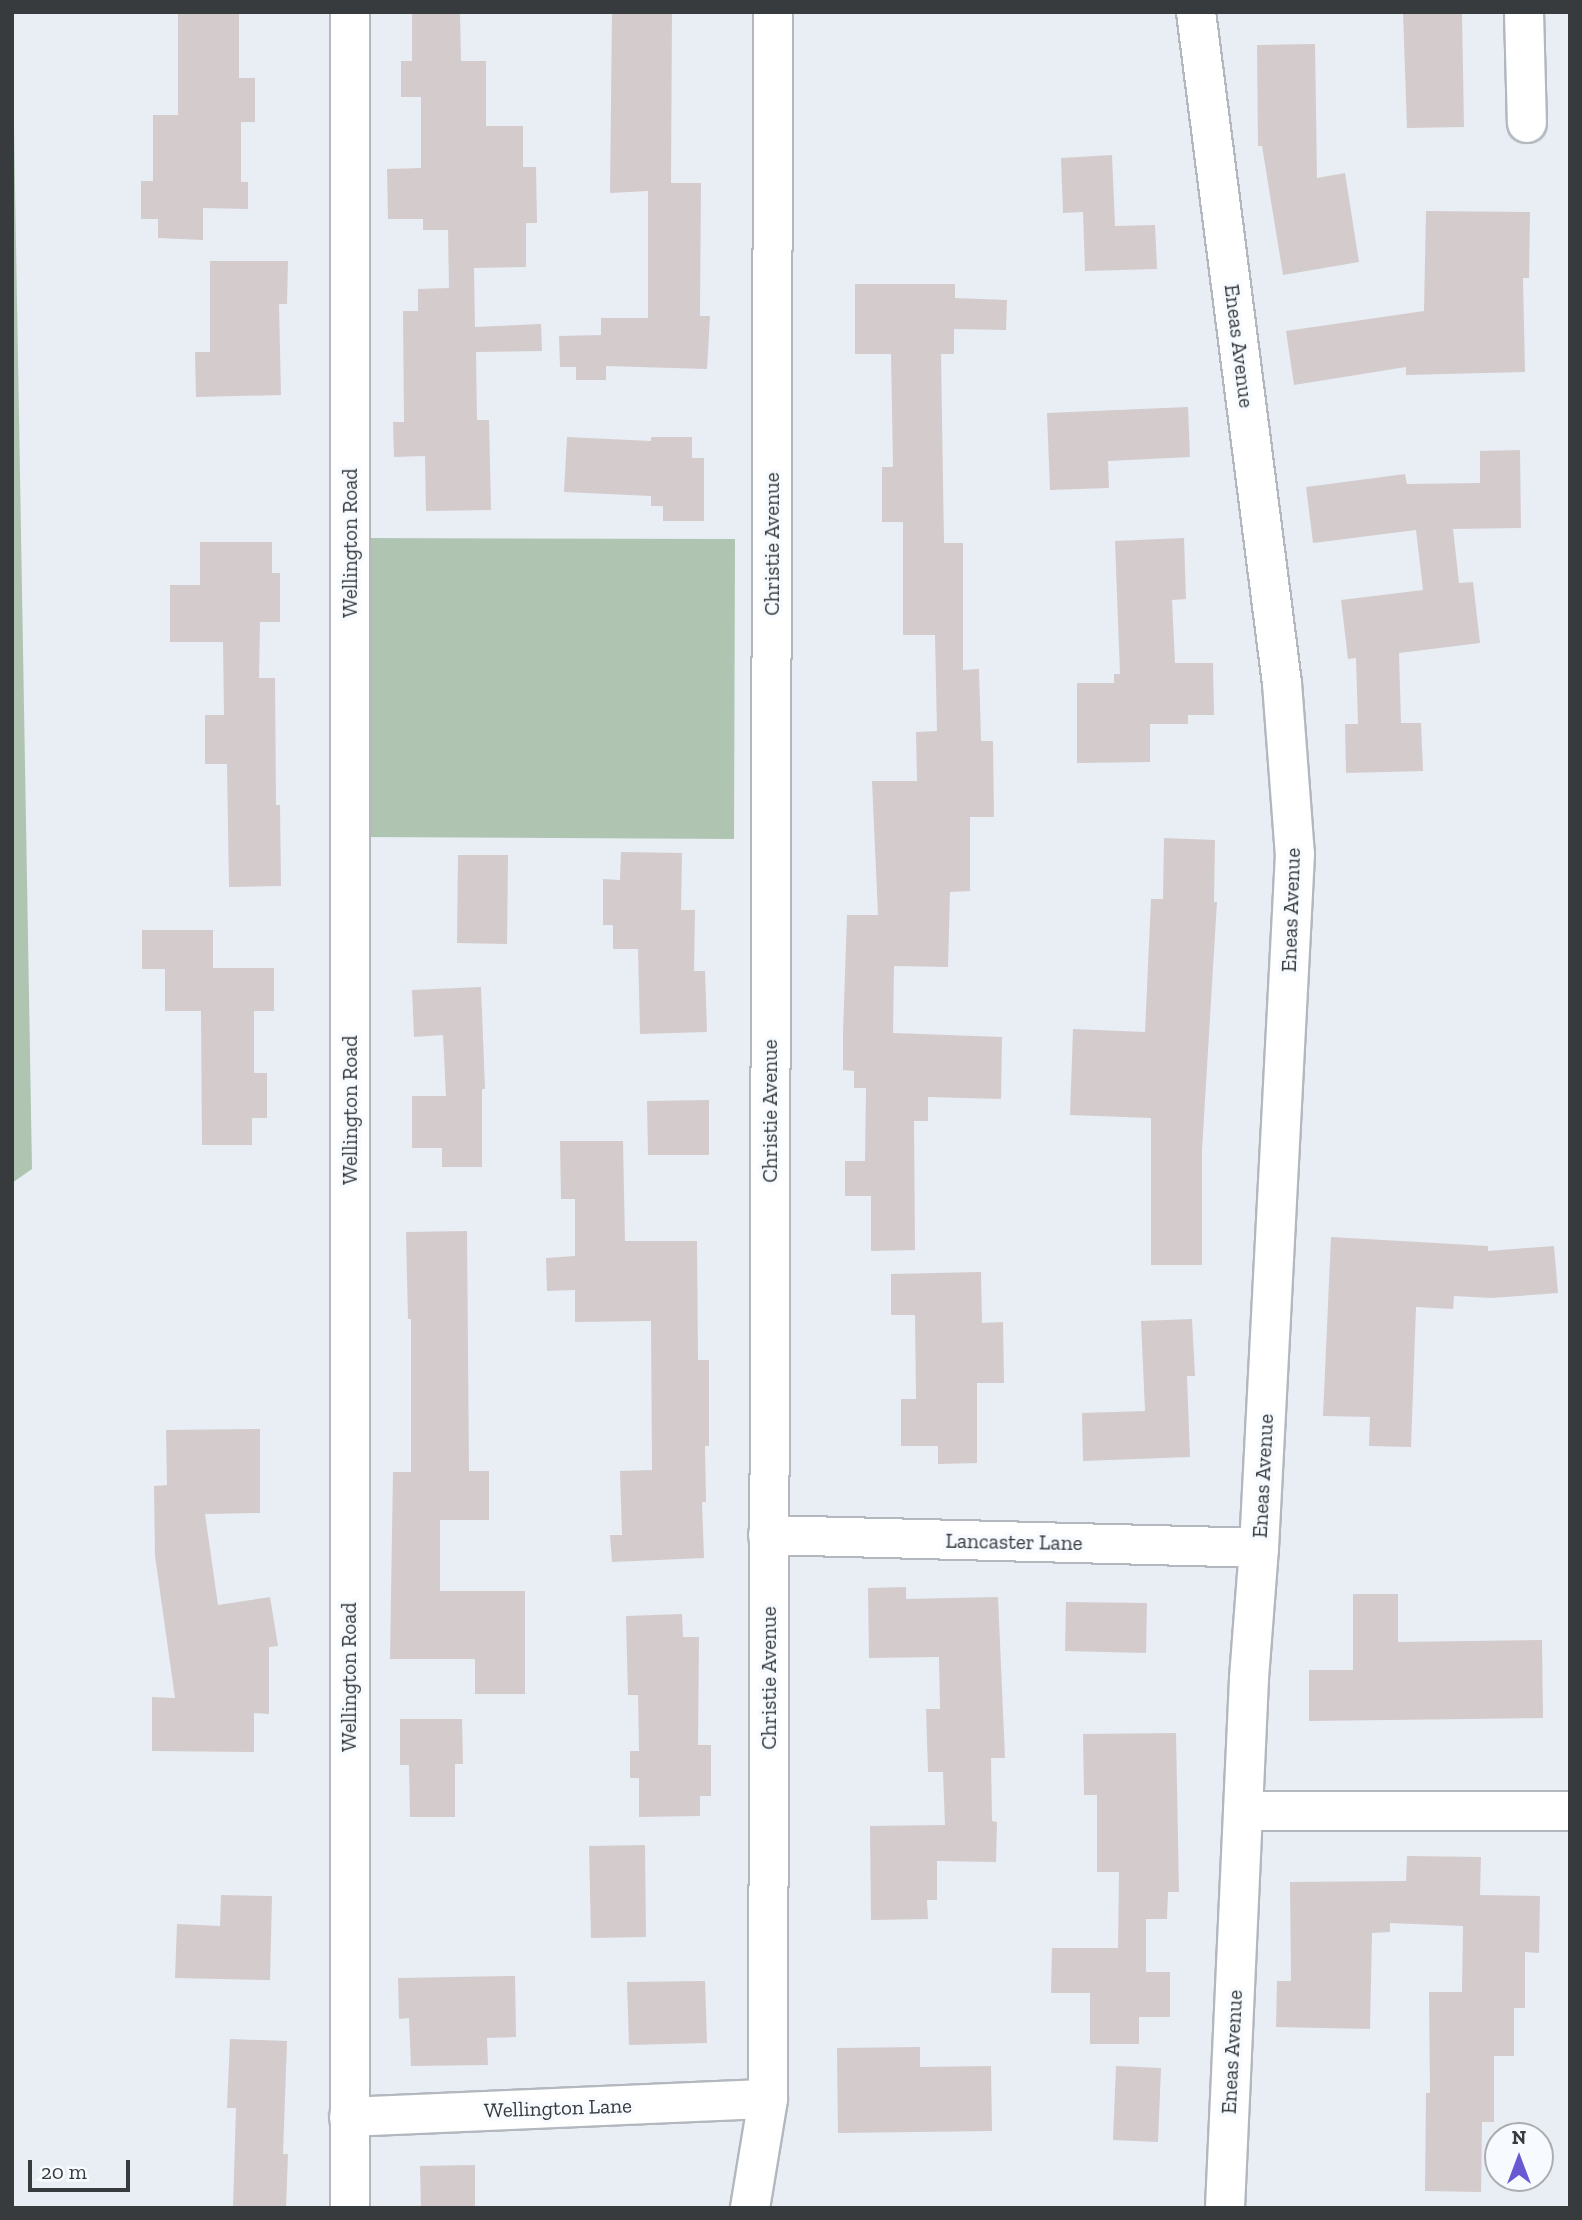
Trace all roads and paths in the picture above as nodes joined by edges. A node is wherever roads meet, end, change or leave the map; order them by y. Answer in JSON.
{"nodes":[{"id":1,"x":350,"y":12,"type":"edge"},
{"id":2,"x":773,"y":12,"type":"edge"},
{"id":3,"x":1196,"y":12,"type":"edge"},
{"id":4,"x":1524,"y":12,"type":"edge"},
{"id":5,"x":1527,"y":123,"type":"dead end"},
{"id":6,"x":768,"y":1535,"type":"junction"},
{"id":7,"x":1259,"y":1548,"type":"junction"},
{"id":8,"x":1243,"y":1811,"type":"junction"},
{"id":9,"x":1570,"y":1811,"type":"edge"},
{"id":10,"x":768,"y":2099,"type":"junction"},
{"id":11,"x":349,"y":2117,"type":"junction"},
{"id":12,"x":350,"y":2208,"type":"edge"},
{"id":13,"x":750,"y":2208,"type":"edge"},
{"id":14,"x":1225,"y":2208,"type":"edge"}],
"edges":[{"from":1,"to":11,"type":"street","name":"Wellington Road"},
{"from":2,"to":6,"type":"street","name":"Christie Avenue"},
{"from":3,"to":7,"type":"street","name":"Eneas Avenue"},
{"from":4,"to":5,"type":"street"},
{"from":6,"to":7,"type":"street","name":"Lancaster Lane"},
{"from":6,"to":10,"type":"street","name":"Christie Avenue"},
{"from":7,"to":8,"type":"street","name":"Eneas Avenue"},
{"from":8,"to":9,"type":"street"},
{"from":8,"to":14,"type":"street","name":"Eneas Avenue"},
{"from":10,"to":11,"type":"street","name":"Wellington Lane"},
{"from":10,"to":13,"type":"street","name":"Christie Avenue"},
{"from":11,"to":12,"type":"street","name":"Wellington Road"}]}
